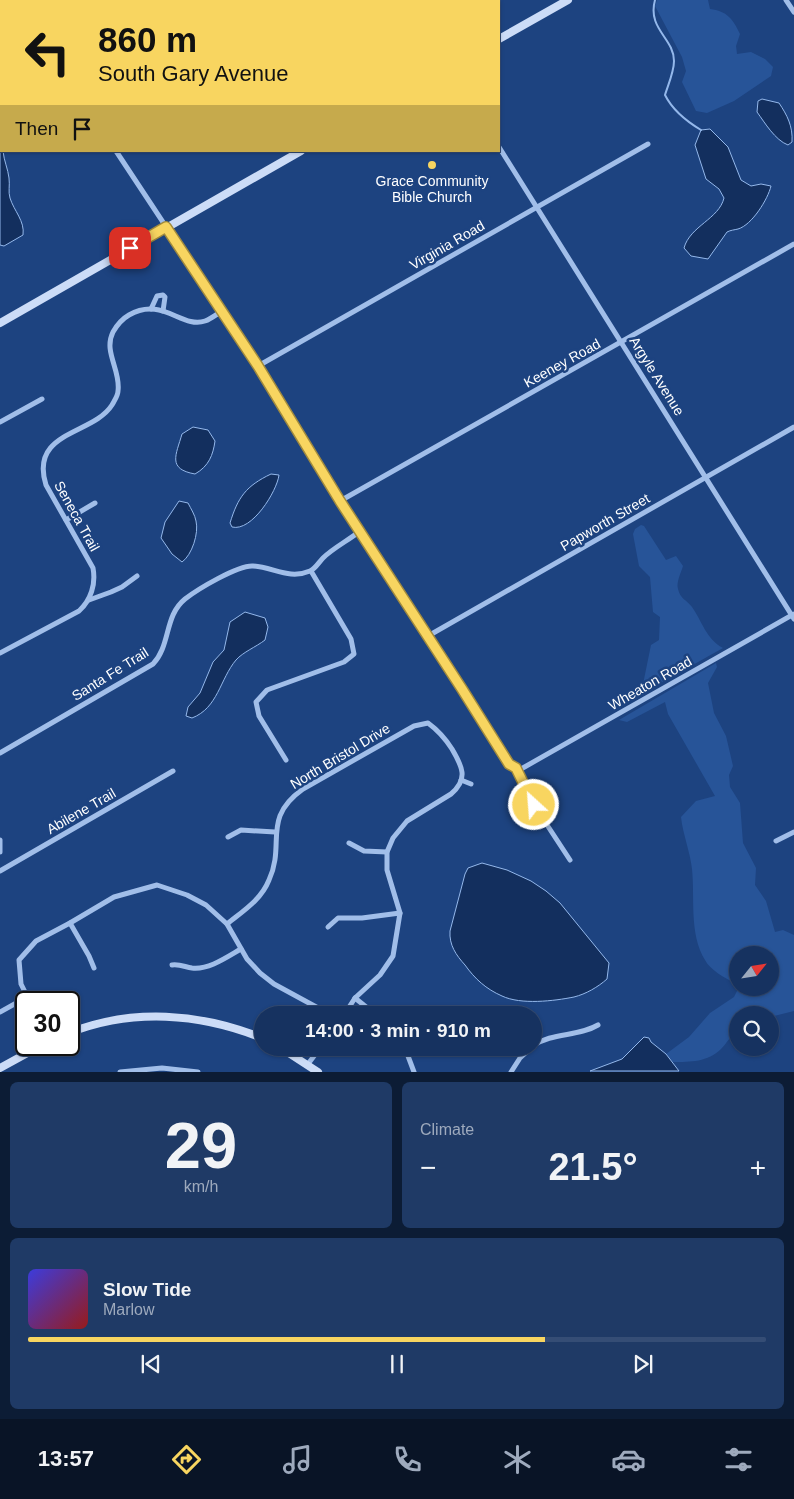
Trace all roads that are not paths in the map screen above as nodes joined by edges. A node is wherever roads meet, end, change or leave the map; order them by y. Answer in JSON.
{"nodes":[{"id":1,"x":568,"y":0,"type":"edge"},
{"id":2,"x":786,"y":0,"type":"edge"},
{"id":3,"x":794,"y":12,"type":"edge"},
{"id":4,"x":500,"y":38,"type":"edge"},
{"id":5,"x":648,"y":144,"type":"dead end"},
{"id":6,"x":500,"y":149,"type":"edge"},
{"id":7,"x":117,"y":152,"type":"edge"},
{"id":8,"x":299,"y":152,"type":"edge"},
{"id":9,"x":537,"y":207,"type":"junction"},
{"id":10,"x":166,"y":227,"type":"junction"},
{"id":11,"x":794,"y":244,"type":"edge"},
{"id":12,"x":151,"y":309,"type":"junction"},
{"id":13,"x":164,"y":311,"type":"junction"},
{"id":14,"x":222,"y":311,"type":"junction"},
{"id":15,"x":0,"y":323,"type":"edge"},
{"id":16,"x":622,"y":342,"type":"junction"},
{"id":17,"x":258,"y":366,"type":"junction"},
{"id":18,"x":42,"y":399,"type":"dead end"},
{"id":19,"x":0,"y":422,"type":"edge"},
{"id":20,"x":794,"y":427,"type":"edge"},
{"id":21,"x":706,"y":477,"type":"junction"},
{"id":22,"x":340,"y":501,"type":"junction"},
{"id":23,"x":95,"y":503,"type":"dead end"},
{"id":24,"x":66,"y":520,"type":"junction"},
{"id":25,"x":360,"y":531,"type":"junction"},
{"id":26,"x":311,"y":571,"type":"junction"},
{"id":27,"x":137,"y":576,"type":"dead end"},
{"id":28,"x":89,"y":600,"type":"junction"},
{"id":29,"x":793,"y":616,"type":"edge"},
{"id":30,"x":428,"y":636,"type":"junction"},
{"id":31,"x":0,"y":654,"type":"edge"},
{"id":32,"x":0,"y":753,"type":"edge"},
{"id":33,"x":286,"y":760,"type":"dead end"},
{"id":34,"x":516,"y":768,"type":"junction"},
{"id":35,"x":173,"y":771,"type":"dead end"},
{"id":36,"x":461,"y":780,"type":"junction"},
{"id":37,"x":471,"y":784,"type":"dead end"},
{"id":38,"x":275,"y":832,"type":"junction"},
{"id":39,"x":794,"y":832,"type":"edge"},
{"id":40,"x":228,"y":837,"type":"dead end"},
{"id":41,"x":0,"y":840,"type":"edge"},
{"id":42,"x":776,"y":841,"type":"dead end"},
{"id":43,"x":349,"y":843,"type":"dead end"},
{"id":44,"x":0,"y":852,"type":"edge"},
{"id":45,"x":387,"y":852,"type":"junction"},
{"id":46,"x":570,"y":860,"type":"dead end"},
{"id":47,"x":0,"y":871,"type":"edge"},
{"id":48,"x":400,"y":913,"type":"junction"},
{"id":49,"x":70,"y":923,"type":"junction"},
{"id":50,"x":226,"y":924,"type":"junction"},
{"id":51,"x":328,"y":927,"type":"dead end"},
{"id":52,"x":241,"y":949,"type":"junction"},
{"id":53,"x":172,"y":965,"type":"dead end"},
{"id":54,"x":94,"y":968,"type":"dead end"},
{"id":55,"x":24,"y":991,"type":"edge"},
{"id":56,"x":355,"y":998,"type":"junction"},
{"id":57,"x":15,"y":1003,"type":"edge"},
{"id":58,"x":314,"y":1006,"type":"edge"},
{"id":59,"x":350,"y":1006,"type":"edge"},
{"id":60,"x":365,"y":1006,"type":"edge"},
{"id":61,"x":0,"y":1012,"type":"edge"},
{"id":62,"x":598,"y":1025,"type":"dead end"},
{"id":63,"x":80,"y":1029,"type":"edge"},
{"id":64,"x":254,"y":1035,"type":"edge"},
{"id":65,"x":542,"y":1042,"type":"edge"},
{"id":66,"x":22,"y":1056,"type":"edge"},
{"id":67,"x":294,"y":1056,"type":"edge"},
{"id":68,"x":314,"y":1056,"type":"edge"},
{"id":69,"x":408,"y":1056,"type":"edge"},
{"id":70,"x":522,"y":1056,"type":"edge"},
{"id":71,"x":308,"y":1064,"type":"junction"},
{"id":72,"x":0,"y":1068,"type":"edge"},
{"id":73,"x":177,"y":1070,"type":"edge"},
{"id":74,"x":120,"y":1072,"type":"edge"},
{"id":75,"x":198,"y":1072,"type":"edge"},
{"id":76,"x":318,"y":1072,"type":"edge"},
{"id":77,"x":414,"y":1072,"type":"edge"},
{"id":78,"x":511,"y":1072,"type":"edge"}],
"edges":[{"from":1,"to":4,"type":"main road"},
{"from":2,"to":3,"type":"street"},
{"from":5,"to":9,"type":"street","name":"Virginia Road"},
{"from":6,"to":9,"type":"street","name":"Argyle Avenue"},
{"from":7,"to":10,"type":"street"},
{"from":8,"to":10,"type":"main road"},
{"from":9,"to":16,"type":"street","name":"Argyle Avenue"},
{"from":9,"to":17,"type":"street","name":"Virginia Road"},
{"from":10,"to":14,"type":"street"},
{"from":10,"to":15,"type":"main road"},
{"from":11,"to":16,"type":"street","name":"Keeney Road"},
{"from":12,"to":13,"type":"street","name":"Seneca Trail"},
{"from":12,"to":13,"type":"street","name":"Seneca Trail"},
{"from":12,"to":24,"type":"street","name":"Seneca Trail"},
{"from":13,"to":14,"type":"street","name":"Seneca Trail"},
{"from":14,"to":17,"type":"street"},
{"from":16,"to":21,"type":"street","name":"Argyle Avenue"},
{"from":16,"to":22,"type":"street","name":"Keeney Road"},
{"from":17,"to":22,"type":"street"},
{"from":18,"to":19,"type":"street"},
{"from":20,"to":21,"type":"street","name":"Papworth Street"},
{"from":21,"to":29,"type":"street","name":"Argyle Avenue"},
{"from":21,"to":30,"type":"street","name":"Papworth Street"},
{"from":22,"to":25,"type":"street"},
{"from":23,"to":24,"type":"street"},
{"from":24,"to":28,"type":"street","name":"Seneca Trail"},
{"from":25,"to":26,"type":"street"},
{"from":25,"to":30,"type":"street"},
{"from":26,"to":32,"type":"street","name":"Santa Fe Trail"},
{"from":26,"to":33,"type":"street"},
{"from":27,"to":28,"type":"street"},
{"from":28,"to":31,"type":"street"},
{"from":29,"to":34,"type":"street","name":"Wheaton Road"},
{"from":30,"to":34,"type":"street"},
{"from":34,"to":46,"type":"street"},
{"from":35,"to":47,"type":"street","name":"Abilene Trail"},
{"from":36,"to":37,"type":"street"},
{"from":36,"to":38,"type":"street","name":"North Bristol Drive"},
{"from":36,"to":45,"type":"street"},
{"from":38,"to":40,"type":"street"},
{"from":38,"to":50,"type":"street","name":"North Bristol Drive"},
{"from":39,"to":42,"type":"street"},
{"from":41,"to":44,"type":"street"},
{"from":43,"to":45,"type":"street"},
{"from":45,"to":48,"type":"street"},
{"from":48,"to":51,"type":"street"},
{"from":48,"to":56,"type":"street"},
{"from":49,"to":50,"type":"street"},
{"from":49,"to":54,"type":"street"},
{"from":49,"to":55,"type":"street"},
{"from":50,"to":52,"type":"street"},
{"from":52,"to":53,"type":"street"},
{"from":52,"to":58,"type":"street"},
{"from":56,"to":59,"type":"street"},
{"from":56,"to":60,"type":"street"},
{"from":57,"to":61,"type":"street"},
{"from":62,"to":65,"type":"street"},
{"from":63,"to":64,"type":"main road"},
{"from":66,"to":72,"type":"main road"},
{"from":67,"to":71,"type":"main road"},
{"from":68,"to":71,"type":"street"},
{"from":69,"to":77,"type":"street"},
{"from":70,"to":78,"type":"street"},
{"from":71,"to":76,"type":"main road"},
{"from":73,"to":74,"type":"street"},
{"from":73,"to":75,"type":"street"}]}
